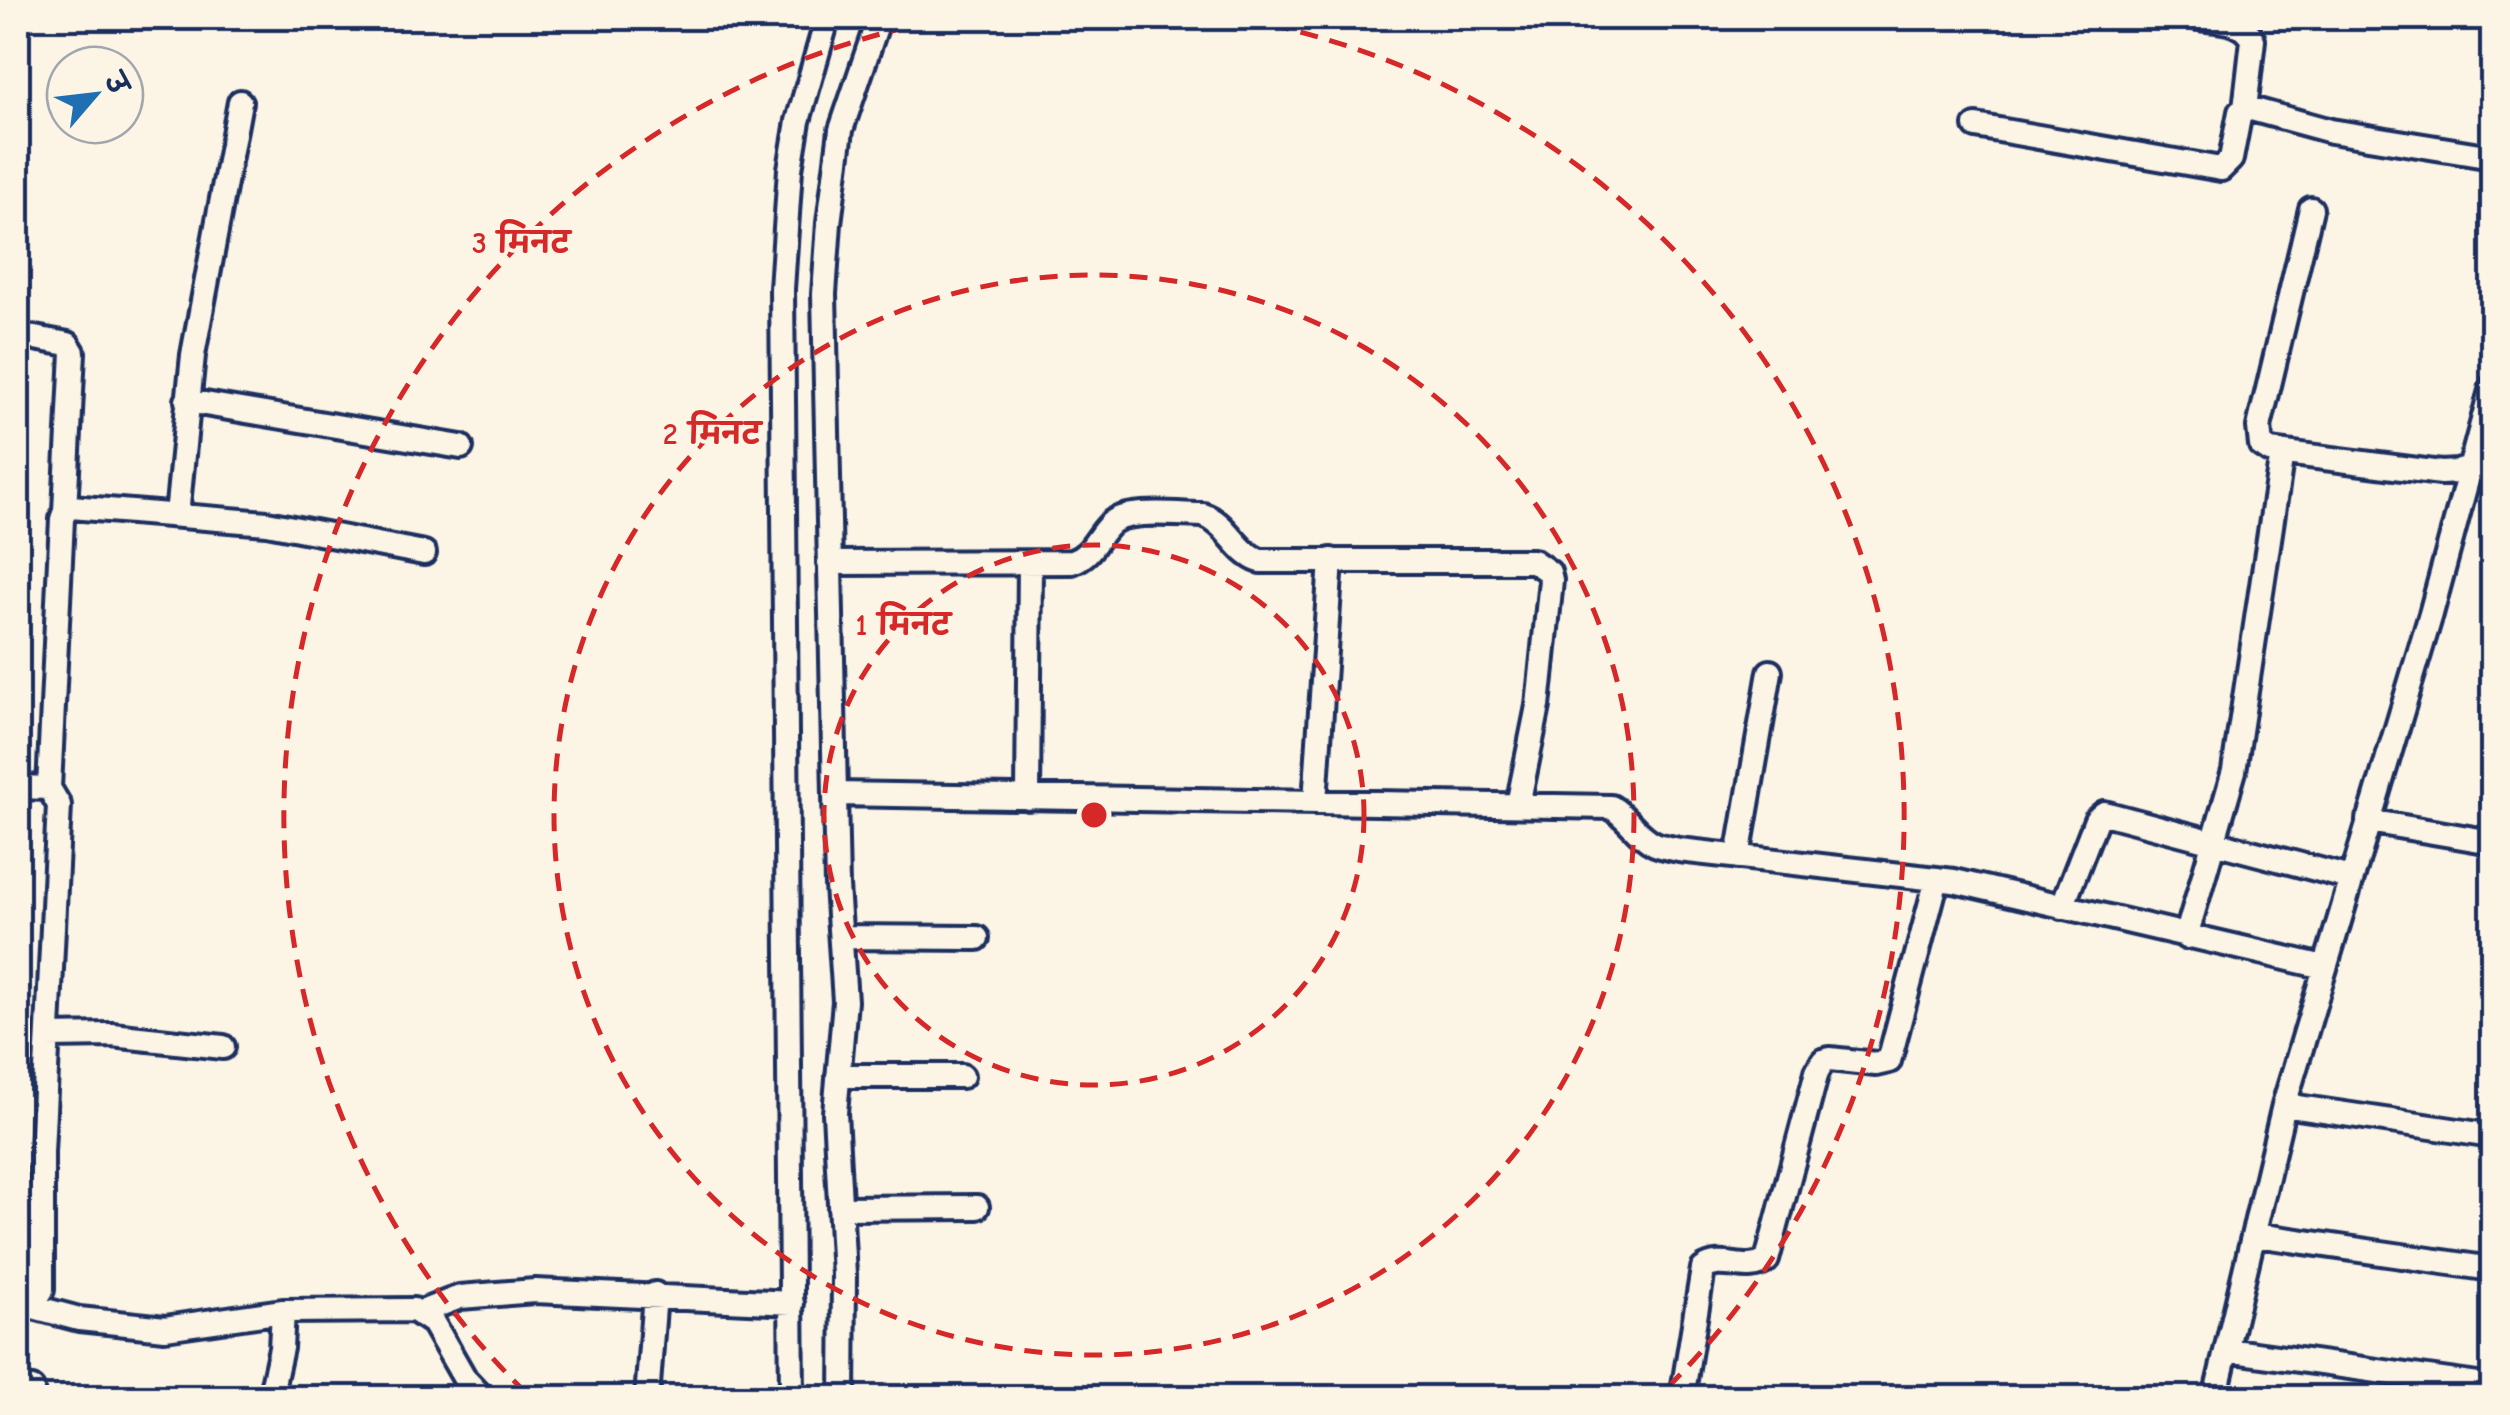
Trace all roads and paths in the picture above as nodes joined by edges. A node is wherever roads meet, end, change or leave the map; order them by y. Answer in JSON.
{"nodes":[{"id":1,"x":824,"y":18,"type":"edge"},
{"id":2,"x":880,"y":18,"type":"edge"},
{"id":3,"x":2198,"y":18,"type":"edge"},
{"id":4,"x":240,"y":102,"type":"dead end"},
{"id":5,"x":2244,"y":109,"type":"junction"},
{"id":6,"x":1976,"y":126,"type":"dead end"},
{"id":7,"x":2492,"y":158,"type":"edge"},
{"id":8,"x":2311,"y":209,"type":"dead end"},
{"id":9,"x":18,"y":335,"type":"edge"},
{"id":10,"x":2492,"y":386,"type":"edge"},
{"id":11,"x":187,"y":400,"type":"junction"},
{"id":12,"x":461,"y":447,"type":"dead end"},
{"id":13,"x":2282,"y":453,"type":"junction"},
{"id":14,"x":2482,"y":464,"type":"edge"},
{"id":15,"x":65,"y":511,"type":"junction"},
{"id":16,"x":177,"y":514,"type":"junction"},
{"id":17,"x":424,"y":552,"type":"dead end"},
{"id":18,"x":1331,"y":560,"type":"junction"},
{"id":19,"x":1030,"y":563,"type":"junction"},
{"id":20,"x":829,"y":564,"type":"junction"},
{"id":21,"x":1770,"y":672,"type":"dead end"},
{"id":22,"x":18,"y":787,"type":"edge"},
{"id":23,"x":49,"y":788,"type":"junction"},
{"id":24,"x":834,"y":794,"type":"junction"},
{"id":25,"x":1028,"y":798,"type":"junction"},
{"id":26,"x":1314,"y":802,"type":"junction"},
{"id":27,"x":1518,"y":805,"type":"junction"},
{"id":28,"x":2368,"y":820,"type":"junction"},
{"id":29,"x":2212,"y":842,"type":"junction"},
{"id":30,"x":2492,"y":842,"type":"edge"},
{"id":31,"x":1738,"y":857,"type":"junction"},
{"id":32,"x":2350,"y":878,"type":"junction"},
{"id":33,"x":1937,"y":879,"type":"junction"},
{"id":34,"x":2062,"y":906,"type":"junction"},
{"id":35,"x":841,"y":937,"type":"junction"},
{"id":36,"x":977,"y":938,"type":"dead end"},
{"id":37,"x":2186,"y":938,"type":"junction"},
{"id":38,"x":2324,"y":968,"type":"junction"},
{"id":39,"x":48,"y":1036,"type":"junction"},
{"id":40,"x":223,"y":1046,"type":"dead end"},
{"id":41,"x":838,"y":1076,"type":"junction"},
{"id":42,"x":962,"y":1076,"type":"dead end"},
{"id":43,"x":2284,"y":1105,"type":"junction"},
{"id":44,"x":2492,"y":1136,"type":"edge"},
{"id":45,"x":977,"y":1207,"type":"dead end"},
{"id":46,"x":840,"y":1208,"type":"junction"},
{"id":47,"x":2256,"y":1235,"type":"junction"},
{"id":48,"x":2492,"y":1269,"type":"edge"},
{"id":49,"x":654,"y":1294,"type":"junction"},
{"id":50,"x":792,"y":1303,"type":"junction"},
{"id":51,"x":22,"y":1304,"type":"edge"},
{"id":52,"x":283,"y":1311,"type":"junction"},
{"id":53,"x":421,"y":1312,"type":"junction"},
{"id":54,"x":2227,"y":1350,"type":"junction"},
{"id":55,"x":2492,"y":1387,"type":"edge"},
{"id":56,"x":270,"y":1398,"type":"edge"},
{"id":57,"x":483,"y":1398,"type":"edge"},
{"id":58,"x":647,"y":1398,"type":"edge"},
{"id":59,"x":792,"y":1398,"type":"edge"},
{"id":60,"x":843,"y":1398,"type":"edge"},
{"id":61,"x":1682,"y":1398,"type":"edge"},
{"id":62,"x":2215,"y":1398,"type":"edge"}],
"edges":[{"from":1,"to":50,"type":"street"},
{"from":2,"to":20,"type":"street"},
{"from":3,"to":5,"type":"street"},
{"from":4,"to":11,"type":"street"},
{"from":5,"to":6,"type":"street"},
{"from":5,"to":7,"type":"street"},
{"from":8,"to":13,"type":"street"},
{"from":9,"to":15,"type":"street"},
{"from":10,"to":14,"type":"street"},
{"from":11,"to":12,"type":"street"},
{"from":11,"to":16,"type":"street"},
{"from":13,"to":14,"type":"street"},
{"from":13,"to":29,"type":"street"},
{"from":14,"to":28,"type":"street"},
{"from":15,"to":16,"type":"street"},
{"from":15,"to":23,"type":"street"},
{"from":16,"to":17,"type":"street"},
{"from":18,"to":19,"type":"street"},
{"from":18,"to":26,"type":"street"},
{"from":18,"to":27,"type":"street"},
{"from":19,"to":20,"type":"street"},
{"from":19,"to":25,"type":"street"},
{"from":20,"to":24,"type":"street"},
{"from":21,"to":31,"type":"street"},
{"from":22,"to":23,"type":"street"},
{"from":23,"to":39,"type":"street"},
{"from":24,"to":25,"type":"street"},
{"from":24,"to":35,"type":"street"},
{"from":25,"to":26,"type":"street"},
{"from":26,"to":27,"type":"street"},
{"from":27,"to":31,"type":"street"},
{"from":28,"to":30,"type":"street"},
{"from":28,"to":32,"type":"street"},
{"from":29,"to":32,"type":"street"},
{"from":29,"to":34,"type":"street"},
{"from":29,"to":37,"type":"street"},
{"from":31,"to":33,"type":"street"},
{"from":32,"to":38,"type":"street"},
{"from":33,"to":34,"type":"street"},
{"from":33,"to":61,"type":"street"},
{"from":34,"to":37,"type":"street"},
{"from":35,"to":36,"type":"street"},
{"from":35,"to":41,"type":"street"},
{"from":37,"to":38,"type":"street"},
{"from":38,"to":43,"type":"street"},
{"from":39,"to":40,"type":"street"},
{"from":39,"to":51,"type":"street"},
{"from":41,"to":42,"type":"street"},
{"from":41,"to":46,"type":"street"},
{"from":43,"to":44,"type":"street"},
{"from":43,"to":47,"type":"street"},
{"from":45,"to":46,"type":"street"},
{"from":46,"to":60,"type":"street"},
{"from":47,"to":48,"type":"street"},
{"from":47,"to":54,"type":"street"},
{"from":49,"to":50,"type":"street"},
{"from":49,"to":53,"type":"street"},
{"from":49,"to":58,"type":"street"},
{"from":50,"to":59,"type":"street"},
{"from":51,"to":52,"type":"street"},
{"from":52,"to":53,"type":"street"},
{"from":52,"to":56,"type":"street"},
{"from":53,"to":57,"type":"street"},
{"from":54,"to":55,"type":"street"},
{"from":54,"to":62,"type":"street"}]}
